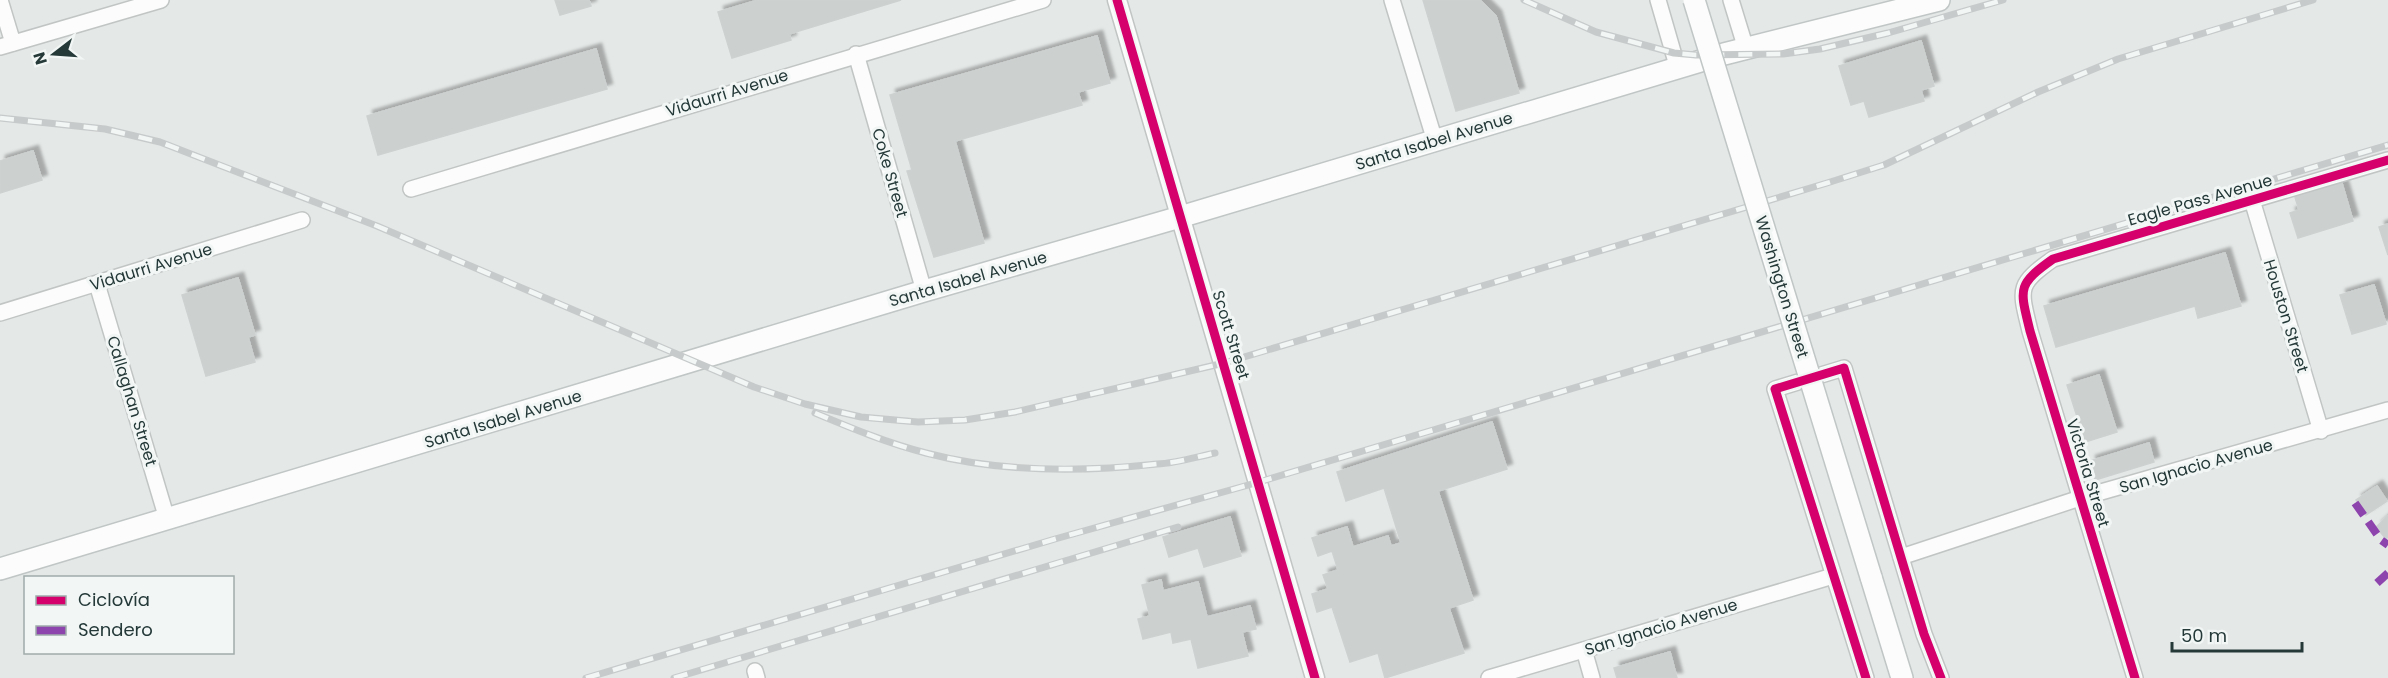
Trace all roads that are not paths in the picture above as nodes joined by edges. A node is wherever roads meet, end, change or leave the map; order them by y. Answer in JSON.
{"nodes":[{"id":1,"x":0,"y":0,"type":"edge"},
{"id":2,"x":161,"y":0,"type":"edge"},
{"id":3,"x":1043,"y":0,"type":"edge"},
{"id":4,"x":1117,"y":0,"type":"edge"},
{"id":5,"x":1392,"y":0,"type":"edge"},
{"id":6,"x":1658,"y":0,"type":"edge"},
{"id":7,"x":1694,"y":0,"type":"edge"},
{"id":8,"x":1731,"y":0,"type":"edge"},
{"id":9,"x":1939,"y":0,"type":"edge"},
{"id":10,"x":6,"y":45,"type":"edge"},
{"id":11,"x":1746,"y":49,"type":"junction"},
{"id":12,"x":856,"y":54,"type":"junction"},
{"id":13,"x":1678,"y":69,"type":"junction"},
{"id":14,"x":1435,"y":141,"type":"junction"},
{"id":15,"x":2388,"y":160,"type":"edge"},
{"id":16,"x":411,"y":189,"type":"dead end"},
{"id":17,"x":2252,"y":200,"type":"junction"},
{"id":18,"x":1180,"y":217,"type":"junction"},
{"id":19,"x":302,"y":220,"type":"dead end"},
{"id":20,"x":2027,"y":279,"type":"joint"},
{"id":21,"x":97,"y":284,"type":"junction"},
{"id":22,"x":924,"y":291,"type":"junction"},
{"id":23,"x":0,"y":313,"type":"edge"},
{"id":24,"x":2388,"y":410,"type":"edge"},
{"id":25,"x":2321,"y":431,"type":"junction"},
{"id":26,"x":2080,"y":498,"type":"junction"},
{"id":27,"x":167,"y":519,"type":"junction"},
{"id":28,"x":1901,"y":557,"type":"junction"},
{"id":29,"x":0,"y":569,"type":"edge"},
{"id":30,"x":1833,"y":576,"type":"junction"},
{"id":31,"x":1584,"y":650,"type":"junction"},
{"id":32,"x":2135,"y":677,"type":"edge"},
{"id":33,"x":1315,"y":678,"type":"edge"},
{"id":34,"x":1489,"y":678,"type":"edge"},
{"id":35,"x":1592,"y":678,"type":"edge"},
{"id":36,"x":1866,"y":678,"type":"edge"},
{"id":37,"x":1902,"y":678,"type":"edge"},
{"id":38,"x":1941,"y":678,"type":"edge"}],
"edges":[{"from":1,"to":10,"type":"street"},
{"from":2,"to":10,"type":"street"},
{"from":3,"to":12,"type":"street","name":"Vidaurri Avenue"},
{"from":4,"to":18,"type":"street","name":"Scott Street"},
{"from":5,"to":14,"type":"street"},
{"from":6,"to":13,"type":"street"},
{"from":7,"to":37,"type":"main road","name":"Washington Street","bridge":true},
{"from":8,"to":11,"type":"street"},
{"from":9,"to":11,"type":"main road","name":"Santa Isabel Avenue"},
{"from":11,"to":13,"type":"main road","name":"Santa Isabel Avenue"},
{"from":12,"to":16,"type":"street","name":"Vidaurri Avenue"},
{"from":12,"to":22,"type":"street","name":"Coke Street"},
{"from":13,"to":14,"type":"main road","name":"Santa Isabel Avenue"},
{"from":14,"to":18,"type":"main road","name":"Santa Isabel Avenue"},
{"from":15,"to":17,"type":"street","name":"Eagle Pass Avenue"},
{"from":17,"to":20,"type":"street","name":"Eagle Pass Avenue"},
{"from":17,"to":25,"type":"street","name":"Houston Street"},
{"from":18,"to":22,"type":"main road","name":"Santa Isabel Avenue"},
{"from":18,"to":33,"type":"street","name":"Scott Street"},
{"from":19,"to":21,"type":"street","name":"Vidaurri Avenue"},
{"from":20,"to":26,"type":"street","name":"Victoria Street"},
{"from":21,"to":23,"type":"street","name":"Vidaurri Avenue"},
{"from":21,"to":27,"type":"street","name":"Callaghan Street"},
{"from":22,"to":27,"type":"main road","name":"Santa Isabel Avenue"},
{"from":24,"to":25,"type":"street","name":"San Ignacio Avenue"},
{"from":25,"to":26,"type":"street","name":"San Ignacio Avenue"},
{"from":26,"to":28,"type":"street","name":"San Ignacio Avenue"},
{"from":26,"to":32,"type":"street","name":"Victoria Street"},
{"from":27,"to":29,"type":"main road","name":"Santa Isabel Avenue"},
{"from":28,"to":30,"type":"street"},
{"from":28,"to":38,"type":"street"},
{"from":30,"to":31,"type":"street","name":"San Ignacio Avenue"},
{"from":30,"to":36,"type":"street"},
{"from":31,"to":34,"type":"street","name":"San Ignacio Avenue"},
{"from":31,"to":35,"type":"street"}]}
